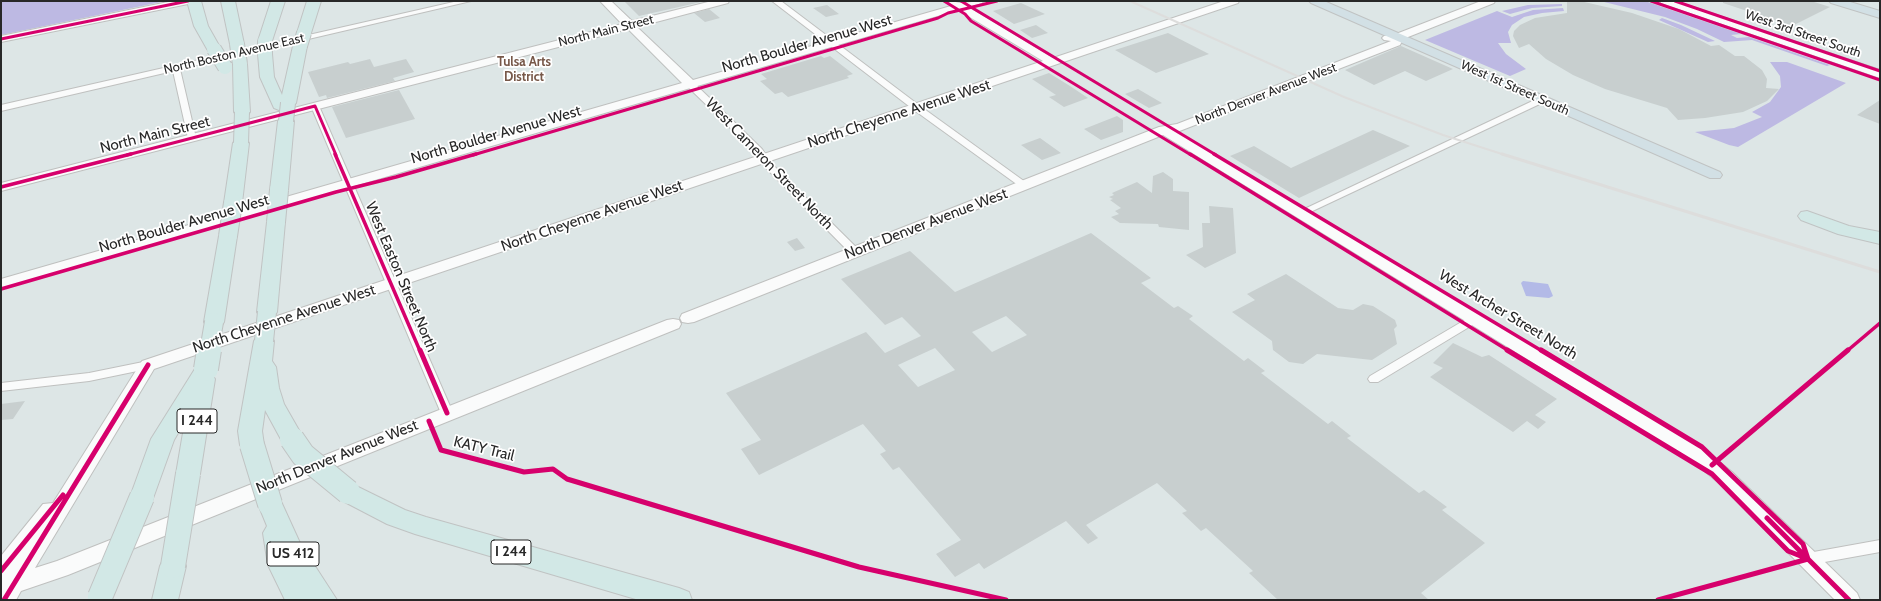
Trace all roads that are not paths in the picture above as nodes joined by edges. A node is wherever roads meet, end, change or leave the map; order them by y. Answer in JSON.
{"nodes":[{"id":1,"x":188,"y":1,"type":"edge"},
{"id":2,"x":194,"y":1,"type":"edge"},
{"id":3,"x":278,"y":1,"type":"edge"},
{"id":4,"x":314,"y":1,"type":"edge"},
{"id":5,"x":467,"y":1,"type":"edge"},
{"id":6,"x":605,"y":1,"type":"edge"},
{"id":7,"x":724,"y":1,"type":"edge"},
{"id":8,"x":776,"y":1,"type":"edge"},
{"id":9,"x":978,"y":1,"type":"edge"},
{"id":10,"x":1234,"y":1,"type":"edge"},
{"id":11,"x":1315,"y":1,"type":"edge"},
{"id":12,"x":1490,"y":1,"type":"edge"},
{"id":13,"x":1665,"y":1,"type":"edge"},
{"id":14,"x":1835,"y":1,"type":"edge"},
{"id":15,"x":228,"y":2,"type":"edge"},
{"id":16,"x":956,"y":4,"type":"edge"},
{"id":17,"x":1880,"y":15,"type":"edge"},
{"id":18,"x":631,"y":25,"type":"junction"},
{"id":19,"x":1398,"y":37,"type":"junction"},
{"id":20,"x":1,"y":39,"type":"edge"},
{"id":21,"x":832,"y":43,"type":"junction"},
{"id":22,"x":1052,"y":62,"type":"junction"},
{"id":23,"x":176,"y":68,"type":"junction"},
{"id":24,"x":1880,"y":74,"type":"edge"},
{"id":25,"x":690,"y":84,"type":"junction"},
{"id":26,"x":1541,"y":100,"type":"junction"},
{"id":27,"x":243,"y":101,"type":"junction"},
{"id":28,"x":284,"y":104,"type":"junction"},
{"id":29,"x":315,"y":106,"type":"junction"},
{"id":30,"x":1,"y":108,"type":"edge"},
{"id":31,"x":917,"y":108,"type":"junction"},
{"id":32,"x":1164,"y":130,"type":"junction"},
{"id":33,"x":192,"y":138,"type":"junction"},
{"id":34,"x":764,"y":159,"type":"junction"},
{"id":35,"x":1715,"y":175,"type":"dead end"},
{"id":36,"x":348,"y":184,"type":"junction"},
{"id":37,"x":1025,"y":186,"type":"junction"},
{"id":38,"x":1,"y":187,"type":"edge"},
{"id":39,"x":1301,"y":213,"type":"junction"},
{"id":40,"x":1807,"y":216,"type":"dead end"},
{"id":41,"x":1880,"y":238,"type":"edge"},
{"id":42,"x":855,"y":252,"type":"junction"},
{"id":43,"x":391,"y":284,"type":"junction"},
{"id":44,"x":2,"y":285,"type":"edge"},
{"id":45,"x":1475,"y":318,"type":"junction"},
{"id":46,"x":264,"y":340,"type":"junction"},
{"id":47,"x":148,"y":365,"type":"junction"},
{"id":48,"x":206,"y":369,"type":"junction"},
{"id":49,"x":1374,"y":379,"type":"dead end"},
{"id":50,"x":1,"y":388,"type":"edge"},
{"id":51,"x":447,"y":413,"type":"junction"},
{"id":52,"x":270,"y":504,"type":"junction"},
{"id":53,"x":1880,"y":546,"type":"edge"},
{"id":54,"x":1808,"y":559,"type":"junction"},
{"id":55,"x":173,"y":566,"type":"junction"},
{"id":56,"x":5,"y":586,"type":"edge"},
{"id":57,"x":99,"y":598,"type":"edge"},
{"id":58,"x":165,"y":600,"type":"edge"},
{"id":59,"x":180,"y":600,"type":"edge"},
{"id":60,"x":300,"y":600,"type":"edge"},
{"id":61,"x":324,"y":600,"type":"edge"},
{"id":62,"x":679,"y":600,"type":"edge"},
{"id":63,"x":1849,"y":600,"type":"edge"}],
"edges":[{"from":1,"to":20,"type":"street"},
{"from":2,"to":27,"type":"highway","bridge":true},
{"from":3,"to":28,"type":"highway"},
{"from":4,"to":28,"type":"highway"},
{"from":5,"to":23,"type":"street","name":"North Boston Avenue East"},
{"from":6,"to":18,"type":"street","name":"West Cameron Street North"},
{"from":7,"to":18,"type":"street","name":"North Main Street"},
{"from":8,"to":21,"type":"street"},
{"from":9,"to":16,"type":"street","name":"North Boulder Avenue West"},
{"from":10,"to":22,"type":"street","name":"North Cheyenne Avenue West"},
{"from":11,"to":19,"type":"main road","name":"West 1st Street South"},
{"from":12,"to":19,"type":"street"},
{"from":13,"to":24,"type":"street","name":"West 3rd Street South"},
{"from":14,"to":17,"type":"main road"},
{"from":15,"to":27,"type":"highway","number":"I 244","bridge":true},
{"from":16,"to":21,"type":"street","name":"North Boulder Avenue West"},
{"from":16,"to":22,"type":"street"},
{"from":18,"to":25,"type":"street","name":"West Cameron Street North"},
{"from":18,"to":29,"type":"street","name":"North Main Street"},
{"from":19,"to":26,"type":"main road","name":"West 1st Street South"},
{"from":19,"to":32,"type":"street","name":"North Denver Avenue West"},
{"from":21,"to":25,"type":"street","name":"North Boulder Avenue West"},
{"from":21,"to":31,"type":"street"},
{"from":22,"to":31,"type":"street","name":"North Cheyenne Avenue West"},
{"from":23,"to":30,"type":"street","name":"North Boston Avenue East"},
{"from":23,"to":33,"type":"street"},
{"from":25,"to":34,"type":"street","name":"West Cameron Street North"},
{"from":25,"to":36,"type":"street","name":"North Boulder Avenue West"},
{"from":26,"to":35,"type":"main road","name":"West 1st Street South"},
{"from":26,"to":39,"type":"street"},
{"from":27,"to":48,"type":"highway","number":"I 244","bridge":true},
{"from":28,"to":46,"type":"highway","number":"I 244","bridge":true},
{"from":29,"to":33,"type":"street","name":"North Main Street"},
{"from":29,"to":36,"type":"street","name":"West Easton Street North"},
{"from":31,"to":34,"type":"street","name":"North Cheyenne Avenue West"},
{"from":31,"to":37,"type":"street"},
{"from":32,"to":37,"type":"street","name":"North Denver Avenue West"},
{"from":32,"to":39,"type":"street","name":"West Archer Street North"},
{"from":33,"to":38,"type":"street","name":"North Main Street"},
{"from":34,"to":42,"type":"street","name":"West Cameron Street North"},
{"from":34,"to":43,"type":"street","name":"North Cheyenne Avenue West"},
{"from":36,"to":43,"type":"street","name":"West Easton Street North"},
{"from":36,"to":44,"type":"street","name":"North Boulder Avenue West"},
{"from":37,"to":42,"type":"street","name":"North Denver Avenue West"},
{"from":39,"to":45,"type":"street","name":"West Archer Street North"},
{"from":40,"to":41,"type":"highway"},
{"from":42,"to":51,"type":"street","name":"North Denver Avenue West"},
{"from":43,"to":47,"type":"street","name":"North Cheyenne Avenue West"},
{"from":43,"to":51,"type":"street","name":"West Easton Street North"},
{"from":45,"to":49,"type":"street"},
{"from":45,"to":54,"type":"street","name":"West Archer Street North"},
{"from":46,"to":52,"type":"highway","number":"US 412","bridge":true},
{"from":46,"to":62,"type":"highway","number":"I 244","bridge":true},
{"from":47,"to":50,"type":"street","name":"North Cheyenne Avenue West"},
{"from":47,"to":56,"type":"street"},
{"from":48,"to":55,"type":"highway","number":"I 244","bridge":true},
{"from":48,"to":57,"type":"highway","bridge":true},
{"from":51,"to":56,"type":"street","name":"North Denver Avenue West"},
{"from":52,"to":60,"type":"highway"},
{"from":52,"to":61,"type":"highway","number":"US 412"},
{"from":53,"to":54,"type":"street"},
{"from":54,"to":63,"type":"street","name":"West Archer Street North"},
{"from":55,"to":58,"type":"highway","number":"I 244"},
{"from":55,"to":59,"type":"highway"}]}
